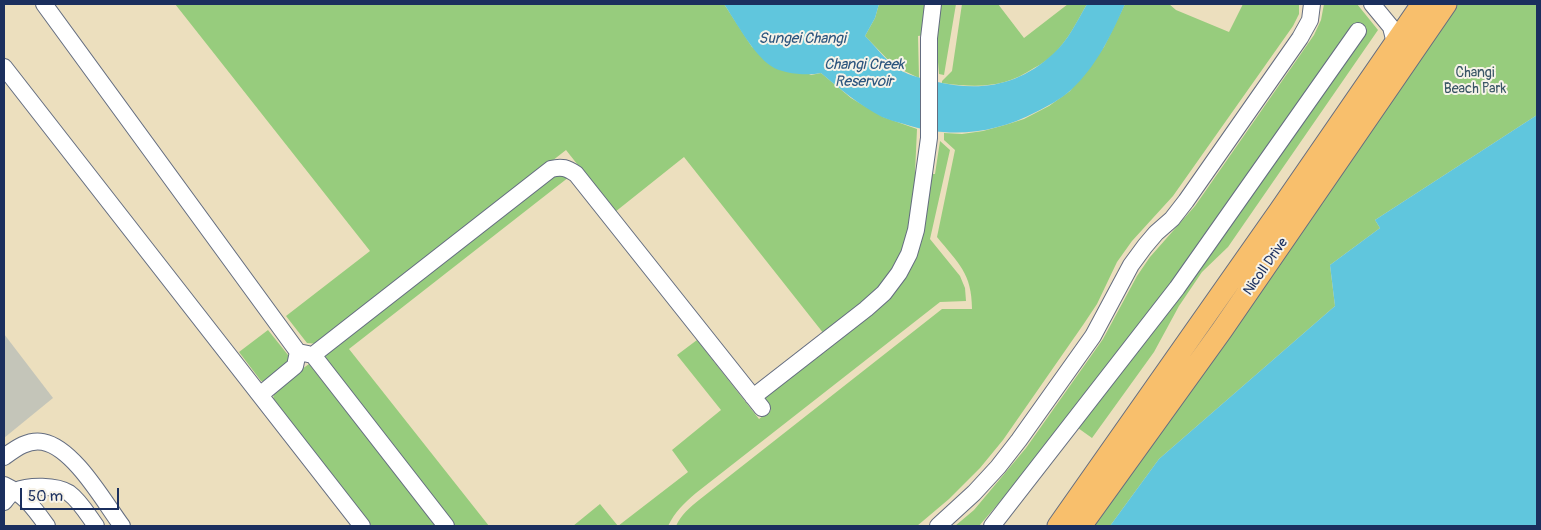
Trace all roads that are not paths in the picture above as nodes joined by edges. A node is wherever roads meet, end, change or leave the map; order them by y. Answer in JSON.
{"nodes":[{"id":1,"x":44,"y":4,"type":"edge"},
{"id":2,"x":933,"y":4,"type":"edge"},
{"id":3,"x":1312,"y":4,"type":"edge"},
{"id":4,"x":1372,"y":4,"type":"edge"},
{"id":5,"x":1422,"y":4,"type":"edge"},
{"id":6,"x":1446,"y":4,"type":"edge"},
{"id":7,"x":1358,"y":31,"type":"dead end"},
{"id":8,"x":1402,"y":51,"type":"junction"},
{"id":9,"x":4,"y":67,"type":"edge"},
{"id":10,"x":1288,"y":217,"type":"junction"},
{"id":11,"x":306,"y":354,"type":"junction"},
{"id":12,"x":1174,"y":360,"type":"junction"},
{"id":13,"x":1194,"y":370,"type":"junction"},
{"id":14,"x":260,"y":396,"type":"junction"},
{"id":15,"x":4,"y":457,"type":"edge"},
{"id":16,"x":8,"y":493,"type":"edge"},
{"id":17,"x":47,"y":526,"type":"edge"},
{"id":18,"x":96,"y":526,"type":"edge"},
{"id":19,"x":122,"y":526,"type":"edge"},
{"id":20,"x":362,"y":526,"type":"edge"},
{"id":21,"x":446,"y":526,"type":"edge"},
{"id":22,"x":938,"y":526,"type":"edge"},
{"id":23,"x":992,"y":526,"type":"edge"},
{"id":24,"x":1058,"y":526,"type":"edge"},
{"id":25,"x":1081,"y":526,"type":"edge"}],
"edges":[{"from":1,"to":11,"type":"lane"},
{"from":2,"to":11,"type":"lane"},
{"from":3,"to":22,"type":"lane"},
{"from":4,"to":8,"type":"lane"},
{"from":5,"to":8,"type":"main road","name":"Nicoll Drive"},
{"from":6,"to":8,"type":"main road","name":"Nicoll Drive"},
{"from":7,"to":23,"type":"lane"},
{"from":8,"to":10,"type":"main road","name":"Nicoll Drive"},
{"from":9,"to":14,"type":"lane"},
{"from":10,"to":12,"type":"main road","name":"Nicoll Drive"},
{"from":10,"to":13,"type":"main road","name":"Nicoll Drive"},
{"from":11,"to":14,"type":"lane"},
{"from":11,"to":21,"type":"lane"},
{"from":12,"to":13,"type":"lane"},
{"from":12,"to":24,"type":"main road","name":"Nicoll Drive"},
{"from":13,"to":25,"type":"main road","name":"Nicoll Drive"},
{"from":14,"to":20,"type":"lane"},
{"from":15,"to":19,"type":"lane"},
{"from":16,"to":17,"type":"lane"},
{"from":16,"to":18,"type":"lane"}]}
